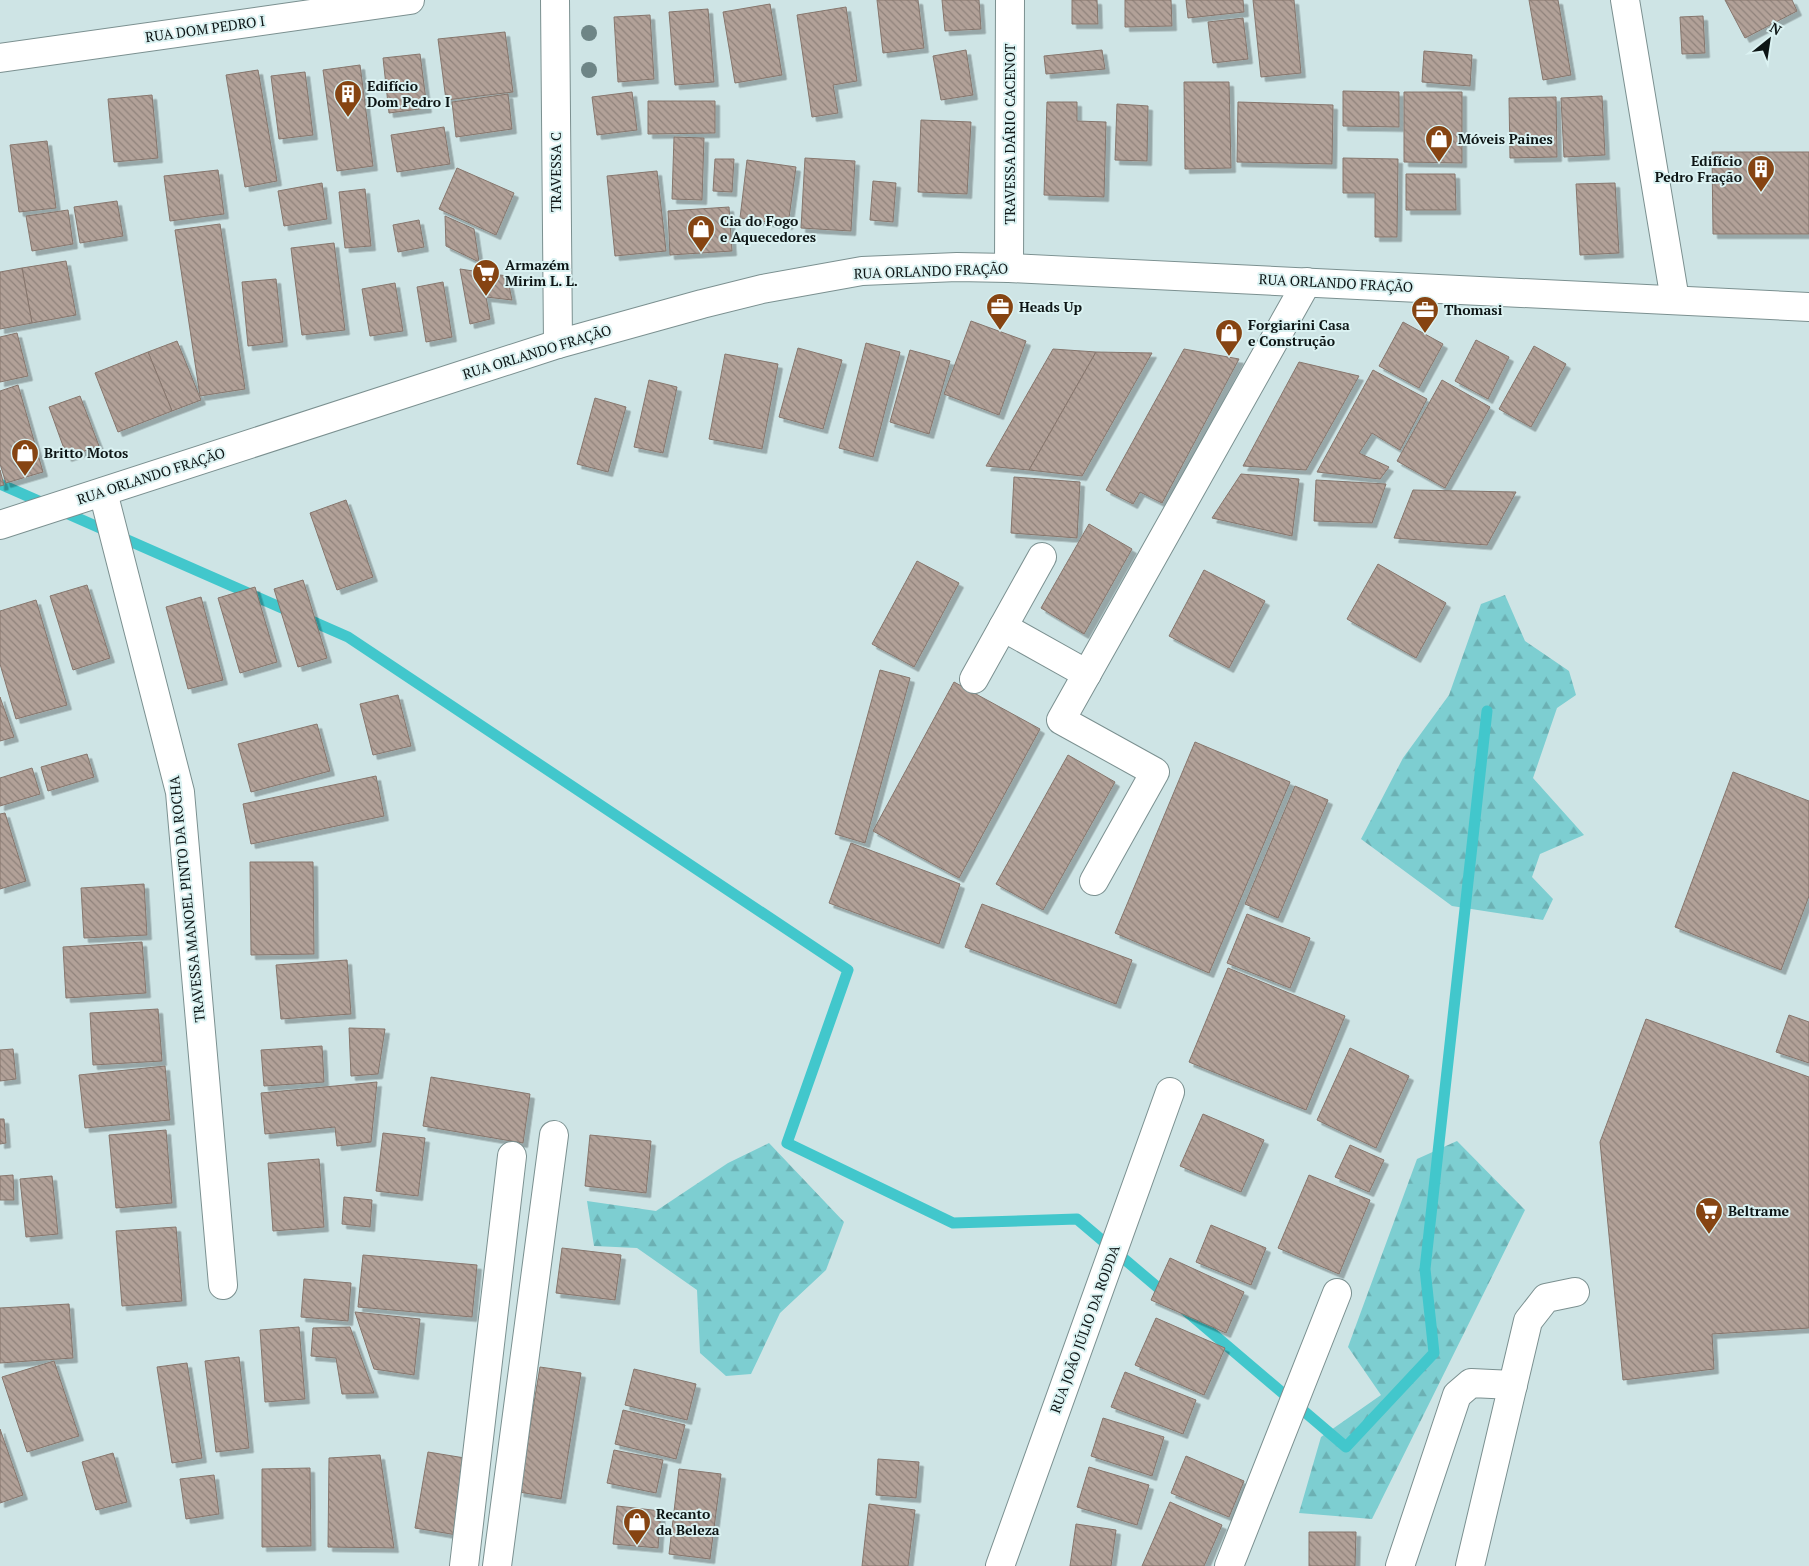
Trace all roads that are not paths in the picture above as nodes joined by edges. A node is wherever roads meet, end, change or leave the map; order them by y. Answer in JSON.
{"nodes":[{"id":1,"x":410,"y":0,"type":"edge"},
{"id":2,"x":555,"y":0,"type":"edge"},
{"id":3,"x":1010,"y":0,"type":"edge"},
{"id":4,"x":1626,"y":0,"type":"edge"},
{"id":5,"x":0,"y":58,"type":"edge"},
{"id":6,"x":1009,"y":268,"type":"junction"},
{"id":7,"x":1307,"y":282,"type":"junction"},
{"id":8,"x":1675,"y":300,"type":"junction"},
{"id":9,"x":1809,"y":307,"type":"edge"},
{"id":10,"x":558,"y":344,"type":"junction"},
{"id":11,"x":103,"y":492,"type":"junction"},
{"id":12,"x":0,"y":525,"type":"edge"},
{"id":13,"x":1042,"y":557,"type":"dead end"},
{"id":14,"x":1003,"y":627,"type":"junction"},
{"id":15,"x":1087,"y":674,"type":"junction"},
{"id":16,"x":974,"y":679,"type":"dead end"},
{"id":17,"x":1094,"y":881,"type":"dead end"},
{"id":18,"x":1170,"y":1092,"type":"dead end"},
{"id":19,"x":554,"y":1135,"type":"dead end"},
{"id":20,"x":512,"y":1156,"type":"dead end"},
{"id":21,"x":223,"y":1285,"type":"dead end"},
{"id":22,"x":1575,"y":1292,"type":"dead end"},
{"id":23,"x":1337,"y":1294,"type":"dead end"},
{"id":24,"x":1513,"y":1385,"type":"junction"},
{"id":25,"x":464,"y":1566,"type":"edge"},
{"id":26,"x":497,"y":1566,"type":"edge"},
{"id":27,"x":1000,"y":1566,"type":"edge"},
{"id":28,"x":1230,"y":1566,"type":"edge"},
{"id":29,"x":1400,"y":1566,"type":"edge"},
{"id":30,"x":1470,"y":1566,"type":"edge"}],
"edges":[{"from":1,"to":5,"type":"street","name":"RUA DOM PEDRO I"},
{"from":2,"to":10,"type":"street","name":"TRAVESSA C"},
{"from":3,"to":6,"type":"street","name":"TRAVESSA DÁRIO CACENOT"},
{"from":4,"to":8,"type":"street"},
{"from":6,"to":7,"type":"street","name":"RUA ORLANDO FRAÇÃO"},
{"from":6,"to":10,"type":"street","name":"RUA ORLANDO FRAÇÃO"},
{"from":7,"to":8,"type":"street","name":"RUA ORLANDO FRAÇÃO"},
{"from":7,"to":15,"type":"street"},
{"from":8,"to":9,"type":"street","name":"RUA ORLANDO FRAÇÃO"},
{"from":10,"to":11,"type":"street","name":"RUA ORLANDO FRAÇÃO"},
{"from":11,"to":12,"type":"street","name":"RUA ORLANDO FRAÇÃO"},
{"from":11,"to":21,"type":"street","name":"TRAVESSA MANOEL PINTO DA ROCHA"},
{"from":13,"to":14,"type":"street"},
{"from":14,"to":15,"type":"street"},
{"from":14,"to":16,"type":"street"},
{"from":15,"to":17,"type":"street"},
{"from":18,"to":27,"type":"street","name":"RUA JOÃO JÚLIO DA RODDA"},
{"from":19,"to":26,"type":"street"},
{"from":20,"to":25,"type":"street"},
{"from":22,"to":24,"type":"street"},
{"from":23,"to":28,"type":"street"},
{"from":24,"to":29,"type":"street"},
{"from":24,"to":30,"type":"street"}]}
